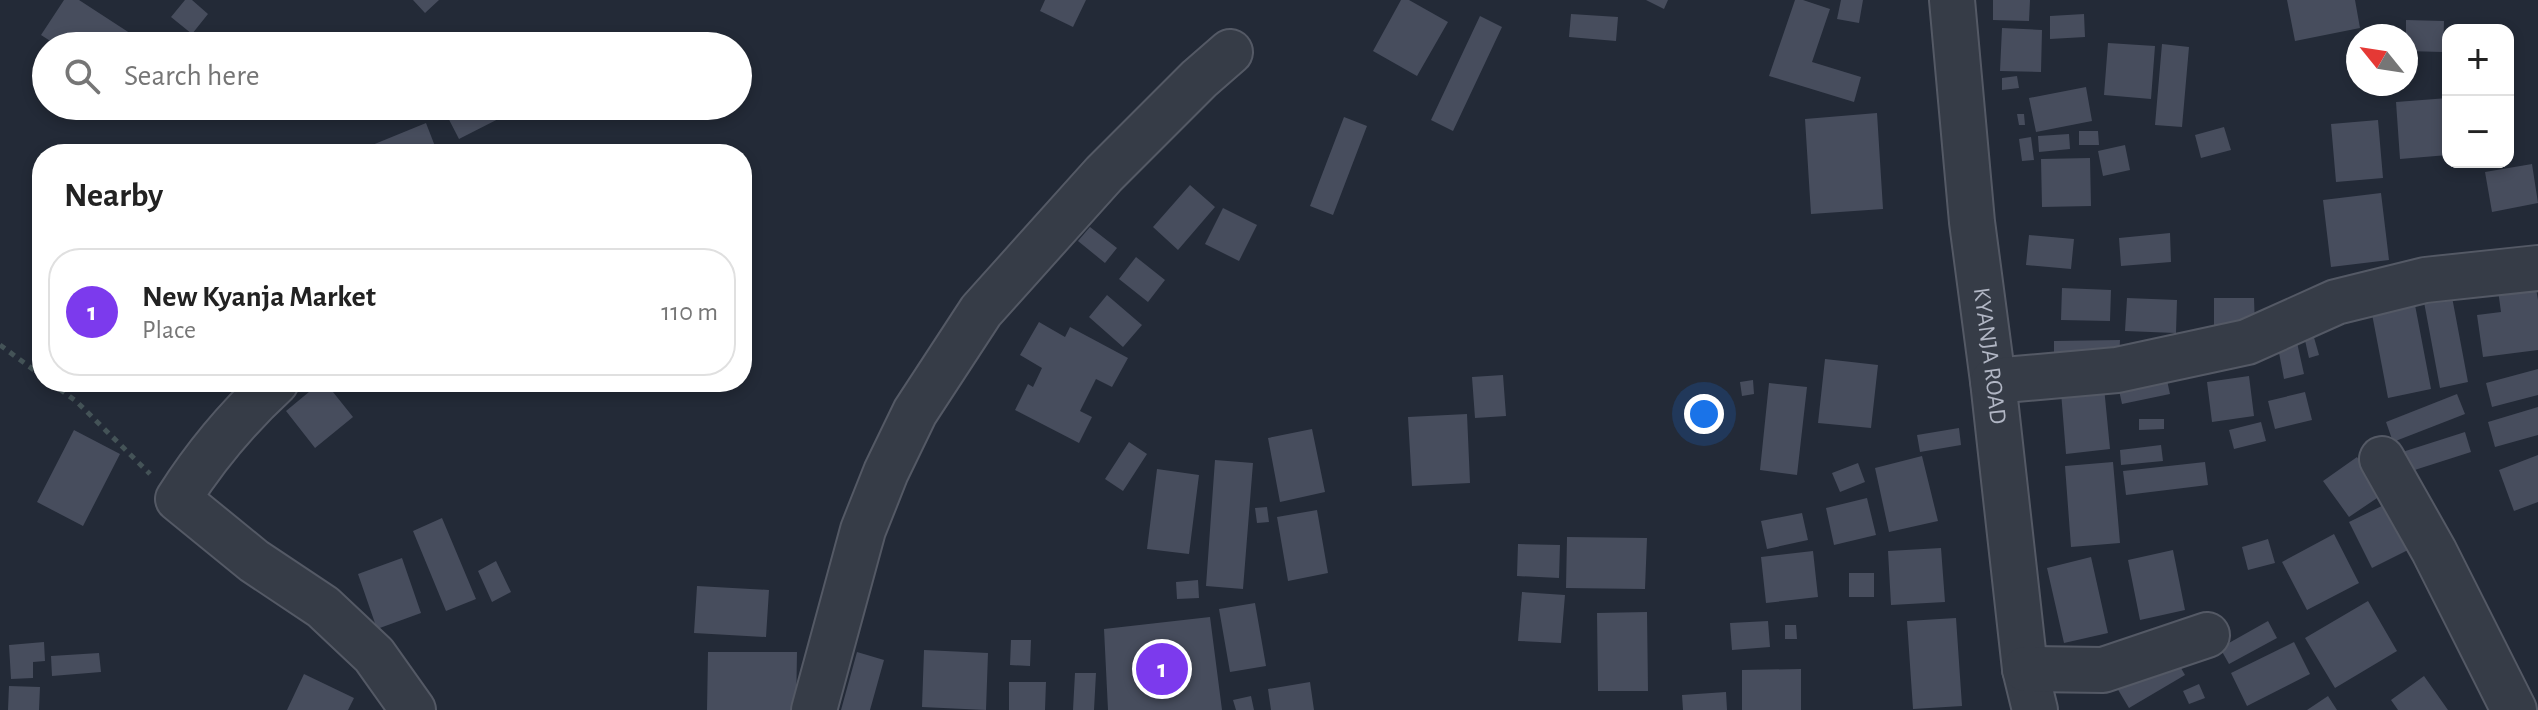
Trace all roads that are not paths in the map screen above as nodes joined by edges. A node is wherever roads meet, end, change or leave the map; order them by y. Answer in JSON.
{"nodes":[{"id":1,"x":1952,"y":0,"type":"edge"},
{"id":2,"x":1230,"y":52,"type":"dead end"},
{"id":3,"x":2538,"y":268,"type":"edge"},
{"id":4,"x":1993,"y":381,"type":"junction"},
{"id":5,"x":265,"y":392,"type":"edge"},
{"id":6,"x":2382,"y":459,"type":"dead end"},
{"id":7,"x":2207,"y":635,"type":"dead end"},
{"id":8,"x":2030,"y":690,"type":"edge"},
{"id":9,"x":413,"y":710,"type":"edge"},
{"id":10,"x":814,"y":710,"type":"edge"},
{"id":11,"x":2514,"y":710,"type":"edge"}],
"edges":[{"from":1,"to":4,"type":"street","name":"KYANJA ROAD"},
{"from":2,"to":10,"type":"street"},
{"from":3,"to":4,"type":"street"},
{"from":4,"to":8,"type":"street","name":"KYANJA ROAD"},
{"from":5,"to":9,"type":"street"},
{"from":6,"to":11,"type":"street"},
{"from":7,"to":8,"type":"street"}]}
